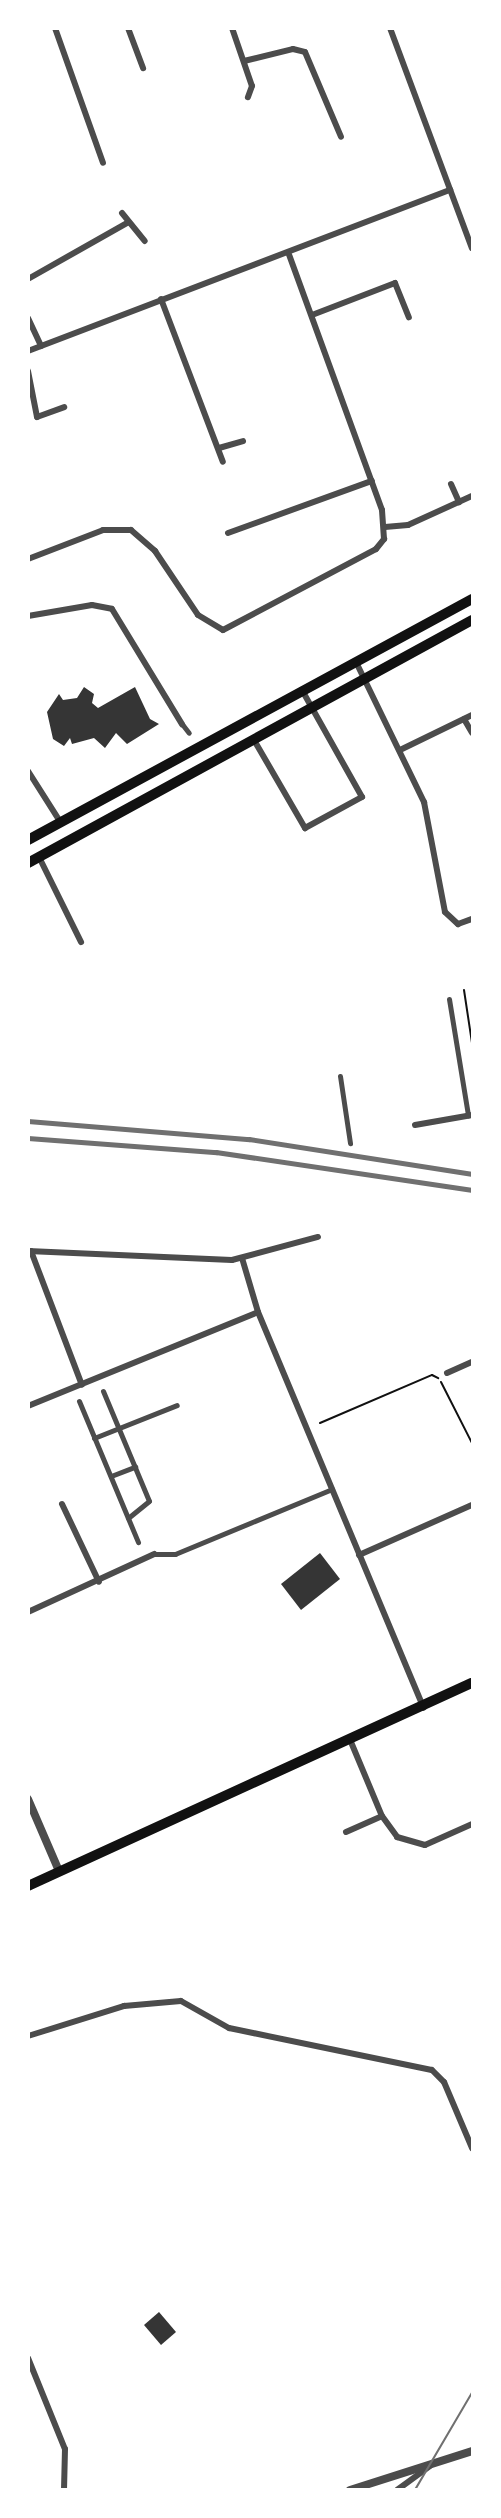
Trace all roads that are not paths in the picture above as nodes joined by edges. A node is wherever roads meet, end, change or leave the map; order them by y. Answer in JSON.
{"nodes":[{"id":1,"x":55,"y":28,"type":"edge"},
{"id":2,"x":128,"y":28,"type":"edge"},
{"id":3,"x":232,"y":28,"type":"edge"},
{"id":4,"x":390,"y":28,"type":"edge"},
{"id":5,"x":244,"y":61,"type":"junction"},
{"id":6,"x":143,"y":68,"type":"dead end"},
{"id":7,"x":248,"y":97,"type":"dead end"},
{"id":8,"x":341,"y":137,"type":"dead end"},
{"id":9,"x":103,"y":163,"type":"dead end"},
{"id":10,"x":450,"y":190,"type":"junction"},
{"id":11,"x":122,"y":213,"type":"dead end"},
{"id":12,"x":127,"y":223,"type":"junction"},
{"id":13,"x":145,"y":241,"type":"dead end"},
{"id":14,"x":472,"y":248,"type":"edge"},
{"id":15,"x":289,"y":254,"type":"junction"},
{"id":16,"x":28,"y":279,"type":"edge"},
{"id":17,"x":161,"y":299,"type":"junction"},
{"id":18,"x":312,"y":315,"type":"junction"},
{"id":19,"x":410,"y":317,"type":"dead end"},
{"id":20,"x":28,"y":318,"type":"edge"},
{"id":21,"x":41,"y":346,"type":"junction"},
{"id":22,"x":28,"y":351,"type":"edge"},
{"id":23,"x":28,"y":371,"type":"edge"},
{"id":24,"x":64,"y":406,"type":"dead end"},
{"id":25,"x":243,"y":441,"type":"dead end"},
{"id":26,"x":219,"y":448,"type":"junction"},
{"id":27,"x":223,"y":462,"type":"dead end"},
{"id":28,"x":372,"y":481,"type":"junction"},
{"id":29,"x":451,"y":484,"type":"dead end"},
{"id":30,"x":472,"y":496,"type":"edge"},
{"id":31,"x":459,"y":502,"type":"junction"},
{"id":32,"x":385,"y":527,"type":"junction"},
{"id":33,"x":228,"y":533,"type":"dead end"},
{"id":34,"x":28,"y":559,"type":"edge"},
{"id":35,"x":472,"y":599,"type":"edge"},
{"id":36,"x":28,"y":616,"type":"edge"},
{"id":37,"x":472,"y":620,"type":"edge"},
{"id":38,"x":356,"y":662,"type":"junction"},
{"id":39,"x":365,"y":678,"type":"junction"},
{"id":40,"x":302,"y":690,"type":"junction"},
{"id":41,"x":312,"y":708,"type":"junction"},
{"id":42,"x":472,"y":715,"type":"edge"},
{"id":43,"x":464,"y":719,"type":"junction"},
{"id":44,"x":182,"y":724,"type":"joint"},
{"id":45,"x":472,"y":733,"type":"edge"},
{"id":46,"x":189,"y":734,"type":"dead end"},
{"id":47,"x":254,"y":740,"type":"junction"},
{"id":48,"x":400,"y":750,"type":"junction"},
{"id":49,"x":28,"y":771,"type":"edge"},
{"id":50,"x":61,"y":824,"type":"junction"},
{"id":51,"x":28,"y":840,"type":"edge"},
{"id":52,"x":34,"y":860,"type":"edge"},
{"id":53,"x":472,"y":919,"type":"edge"},
{"id":54,"x":81,"y":942,"type":"dead end"},
{"id":55,"x":449,"y":999,"type":"dead end"},
{"id":56,"x":340,"y":1076,"type":"dead end"},
{"id":57,"x":470,"y":1115,"type":"edge"},
{"id":58,"x":415,"y":1125,"type":"dead end"},
{"id":59,"x":351,"y":1143,"type":"dead end"},
{"id":60,"x":318,"y":1237,"type":"dead end"},
{"id":61,"x":30,"y":1251,"type":"edge"},
{"id":62,"x":242,"y":1258,"type":"junction"},
{"id":63,"x":258,"y":1312,"type":"junction"},
{"id":64,"x":472,"y":1362,"type":"edge"},
{"id":65,"x":447,"y":1373,"type":"road end"},
{"id":66,"x":82,"y":1385,"type":"junction"},
{"id":67,"x":103,"y":1391,"type":"dead end"},
{"id":68,"x":79,"y":1401,"type":"dead end"},
{"id":69,"x":177,"y":1405,"type":"dead end"},
{"id":70,"x":28,"y":1406,"type":"edge"},
{"id":71,"x":119,"y":1428,"type":"junction"},
{"id":72,"x":94,"y":1438,"type":"junction"},
{"id":73,"x":135,"y":1467,"type":"junction"},
{"id":74,"x":111,"y":1476,"type":"junction"},
{"id":75,"x":332,"y":1489,"type":"junction"},
{"id":76,"x":62,"y":1504,"type":"dead end"},
{"id":77,"x":472,"y":1505,"type":"edge"},
{"id":78,"x":128,"y":1518,"type":"junction"},
{"id":79,"x":138,"y":1542,"type":"dead end"},
{"id":80,"x":154,"y":1554,"type":"joint"},
{"id":81,"x":359,"y":1555,"type":"junction"},
{"id":82,"x":99,"y":1582,"type":"junction"},
{"id":83,"x":28,"y":1612,"type":"edge"},
{"id":84,"x":472,"y":1683,"type":"edge"},
{"id":85,"x":424,"y":1709,"type":"junction"},
{"id":86,"x":351,"y":1742,"type":"junction"},
{"id":87,"x":28,"y":1799,"type":"edge"},
{"id":88,"x":382,"y":1816,"type":"junction"},
{"id":89,"x":472,"y":1824,"type":"edge"},
{"id":90,"x":346,"y":1832,"type":"dead end"},
{"id":91,"x":59,"y":1871,"type":"junction"},
{"id":92,"x":28,"y":1886,"type":"edge"},
{"id":93,"x":28,"y":2036,"type":"edge"},
{"id":94,"x":472,"y":2148,"type":"edge"},
{"id":95,"x":28,"y":2358,"type":"edge"},
{"id":96,"x":472,"y":2451,"type":"edge"},
{"id":97,"x":431,"y":2466,"type":"junction"},
{"id":98,"x":64,"y":2490,"type":"edge"},
{"id":99,"x":350,"y":2490,"type":"edge"},
{"id":100,"x":397,"y":2490,"type":"edge"}],
"edges":[{"from":1,"to":9,"type":"street"},
{"from":2,"to":6,"type":"street"},
{"from":3,"to":5,"type":"street"},
{"from":4,"to":10,"type":"street"},
{"from":5,"to":7,"type":"street"},
{"from":5,"to":8,"type":"street"},
{"from":10,"to":14,"type":"street"},
{"from":10,"to":15,"type":"street"},
{"from":11,"to":12,"type":"street"},
{"from":12,"to":13,"type":"street"},
{"from":12,"to":16,"type":"street"},
{"from":15,"to":17,"type":"street"},
{"from":15,"to":18,"type":"street"},
{"from":17,"to":21,"type":"street"},
{"from":17,"to":26,"type":"street"},
{"from":18,"to":19,"type":"street"},
{"from":18,"to":28,"type":"street"},
{"from":20,"to":21,"type":"street"},
{"from":21,"to":22,"type":"street"},
{"from":23,"to":24,"type":"street"},
{"from":25,"to":26,"type":"street"},
{"from":26,"to":27,"type":"street"},
{"from":28,"to":32,"type":"street"},
{"from":28,"to":33,"type":"street"},
{"from":29,"to":31,"type":"street"},
{"from":30,"to":31,"type":"street"},
{"from":31,"to":32,"type":"street"},
{"from":32,"to":34,"type":"street"},
{"from":35,"to":38,"type":"highway"},
{"from":36,"to":44,"type":"street"},
{"from":37,"to":39,"type":"highway"},
{"from":38,"to":39,"type":"street"},
{"from":38,"to":40,"type":"highway"},
{"from":39,"to":41,"type":"highway"},
{"from":39,"to":48,"type":"street"},
{"from":40,"to":41,"type":"street"},
{"from":40,"to":50,"type":"highway"},
{"from":41,"to":47,"type":"highway"},
{"from":41,"to":47,"type":"street"},
{"from":42,"to":43,"type":"street"},
{"from":43,"to":45,"type":"street"},
{"from":43,"to":48,"type":"street"},
{"from":44,"to":46,"type":"street"},
{"from":47,"to":52,"type":"highway"},
{"from":48,"to":53,"type":"street"},
{"from":49,"to":50,"type":"street"},
{"from":50,"to":51,"type":"highway"},
{"from":52,"to":54,"type":"street"},
{"from":55,"to":57,"type":"street"},
{"from":56,"to":59,"type":"street"},
{"from":57,"to":58,"type":"street"},
{"from":60,"to":62,"type":"street"},
{"from":61,"to":62,"type":"street"},
{"from":61,"to":66,"type":"street"},
{"from":62,"to":63,"type":"street"},
{"from":63,"to":66,"type":"street"},
{"from":63,"to":75,"type":"street"},
{"from":64,"to":65,"type":"street"},
{"from":66,"to":70,"type":"street"},
{"from":67,"to":71,"type":"street"},
{"from":68,"to":72,"type":"street"},
{"from":69,"to":71,"type":"street"},
{"from":71,"to":72,"type":"street"},
{"from":71,"to":73,"type":"street"},
{"from":72,"to":74,"type":"street"},
{"from":73,"to":74,"type":"street"},
{"from":73,"to":78,"type":"street"},
{"from":74,"to":78,"type":"street"},
{"from":75,"to":80,"type":"street"},
{"from":75,"to":81,"type":"street"},
{"from":76,"to":82,"type":"street"},
{"from":77,"to":81,"type":"street"},
{"from":78,"to":79,"type":"street"},
{"from":80,"to":82,"type":"street"},
{"from":81,"to":85,"type":"street"},
{"from":82,"to":83,"type":"street"},
{"from":84,"to":85,"type":"highway"},
{"from":85,"to":86,"type":"highway"},
{"from":86,"to":88,"type":"street"},
{"from":86,"to":91,"type":"highway"},
{"from":87,"to":91,"type":"street"},
{"from":88,"to":89,"type":"street"},
{"from":88,"to":90,"type":"street"},
{"from":91,"to":92,"type":"highway"},
{"from":93,"to":94,"type":"street"},
{"from":95,"to":98,"type":"street"},
{"from":96,"to":97,"type":"street"},
{"from":97,"to":99,"type":"street"},
{"from":97,"to":100,"type":"street"}]}
